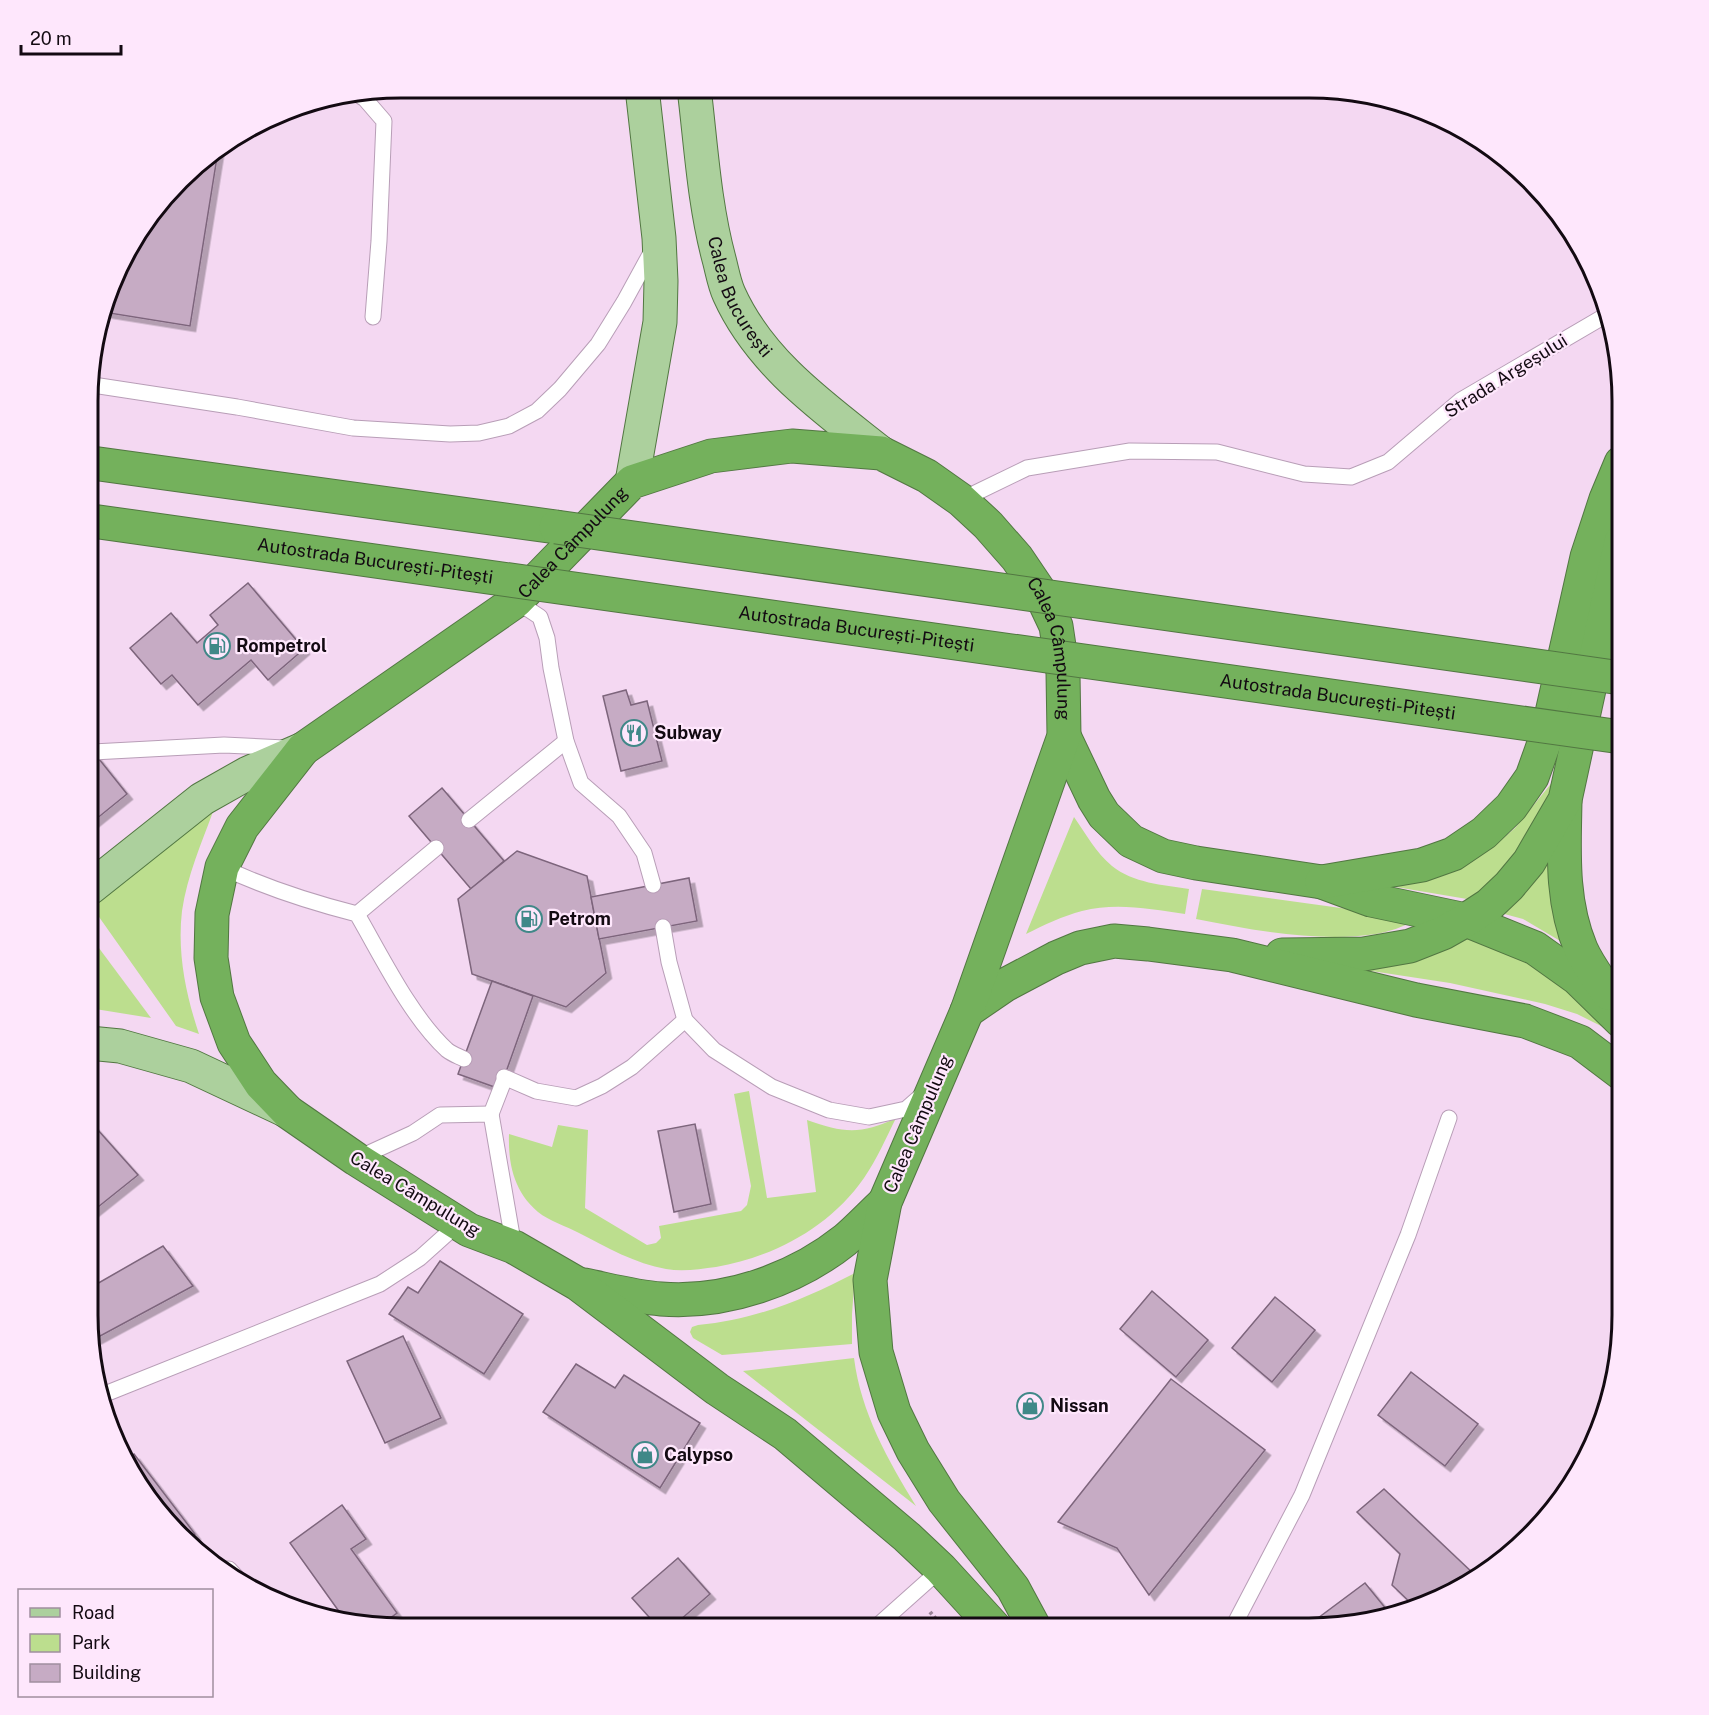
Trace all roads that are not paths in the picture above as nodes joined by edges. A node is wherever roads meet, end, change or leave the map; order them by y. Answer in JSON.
{"nodes":[{"id":1,"x":643,"y":98,"type":"edge"},
{"id":2,"x":695,"y":98,"type":"edge"},
{"id":3,"x":365,"y":100,"type":"edge"},
{"id":4,"x":659,"y":238,"type":"junction"},
{"id":5,"x":373,"y":317,"type":"dead end"},
{"id":6,"x":1600,"y":319,"type":"edge"},
{"id":7,"x":98,"y":386,"type":"edge"},
{"id":8,"x":881,"y":453,"type":"junction"},
{"id":9,"x":98,"y":464,"type":"edge"},
{"id":10,"x":632,"y":482,"type":"junction"},
{"id":11,"x":1612,"y":485,"type":"edge"},
{"id":12,"x":961,"y":500,"type":"junction"},
{"id":13,"x":98,"y":522,"type":"edge"},
{"id":14,"x":1612,"y":583,"type":"edge"},
{"id":15,"x":516,"y":601,"type":"junction"},
{"id":16,"x":1612,"y":677,"type":"edge"},
{"id":17,"x":1612,"y":735,"type":"edge"},
{"id":18,"x":1064,"y":736,"type":"junction"},
{"id":19,"x":566,"y":741,"type":"junction"},
{"id":20,"x":303,"y":749,"type":"junction"},
{"id":21,"x":98,"y":752,"type":"edge"},
{"id":22,"x":1565,"y":800,"type":"junction"},
{"id":23,"x":469,"y":820,"type":"dead end"},
{"id":24,"x":436,"y":848,"type":"dead end"},
{"id":25,"x":222,"y":867,"type":"junction"},
{"id":26,"x":98,"y":882,"type":"edge"},
{"id":27,"x":1322,"y":882,"type":"junction"},
{"id":28,"x":653,"y":885,"type":"dead end"},
{"id":29,"x":357,"y":914,"type":"junction"},
{"id":30,"x":1466,"y":920,"type":"junction"},
{"id":31,"x":663,"y":927,"type":"dead end"},
{"id":32,"x":1232,"y":955,"type":"junction"},
{"id":33,"x":1612,"y":1001,"type":"edge"},
{"id":34,"x":967,"y":1011,"type":"junction"},
{"id":35,"x":1612,"y":1012,"type":"edge"},
{"id":36,"x":685,"y":1020,"type":"junction"},
{"id":37,"x":98,"y":1044,"type":"edge"},
{"id":38,"x":464,"y":1059,"type":"dead end"},
{"id":39,"x":1612,"y":1066,"type":"edge"},
{"id":40,"x":936,"y":1084,"type":"junction"},
{"id":41,"x":288,"y":1112,"type":"junction"},
{"id":42,"x":491,"y":1114,"type":"junction"},
{"id":43,"x":1449,"y":1118,"type":"dead end"},
{"id":44,"x":356,"y":1159,"type":"junction"},
{"id":45,"x":885,"y":1202,"type":"junction"},
{"id":46,"x":459,"y":1223,"type":"junction"},
{"id":47,"x":514,"y":1247,"type":"junction"},
{"id":48,"x":578,"y":1284,"type":"junction"},
{"id":49,"x":108,"y":1393,"type":"edge"},
{"id":50,"x":940,"y":1569,"type":"junction"},
{"id":51,"x":886,"y":1618,"type":"edge"},
{"id":52,"x":986,"y":1618,"type":"edge"},
{"id":53,"x":1029,"y":1618,"type":"edge"},
{"id":54,"x":1238,"y":1618,"type":"edge"}],
"edges":[{"from":1,"to":4,"type":"main road"},
{"from":2,"to":8,"type":"main road","name":"Calea București"},
{"from":3,"to":5,"type":"lane"},
{"from":4,"to":7,"type":"lane"},
{"from":4,"to":10,"type":"main road"},
{"from":6,"to":12,"type":"lane","name":"Strada Argeșului"},
{"from":8,"to":10,"type":"highway","name":"Calea Câmpulung"},
{"from":8,"to":12,"type":"highway","name":"Calea Câmpulung"},
{"from":9,"to":16,"type":"highway","bridge":true},
{"from":10,"to":15,"type":"highway","name":"Calea Câmpulung"},
{"from":11,"to":27,"type":"highway"},
{"from":12,"to":18,"type":"highway","name":"Calea Câmpulung"},
{"from":13,"to":17,"type":"highway","name":"Autostrada București-Pitești","bridge":true},
{"from":14,"to":22,"type":"highway"},
{"from":15,"to":19,"type":"lane"},
{"from":15,"to":20,"type":"highway","name":"Calea Câmpulung"},
{"from":18,"to":27,"type":"highway"},
{"from":18,"to":34,"type":"highway","name":"Calea Câmpulung"},
{"from":19,"to":23,"type":"lane"},
{"from":19,"to":28,"type":"lane"},
{"from":20,"to":21,"type":"lane"},
{"from":20,"to":25,"type":"highway","name":"Calea Câmpulung"},
{"from":20,"to":26,"type":"main road"},
{"from":22,"to":30,"type":"highway"},
{"from":22,"to":33,"type":"highway"},
{"from":24,"to":29,"type":"lane"},
{"from":25,"to":29,"type":"lane"},
{"from":25,"to":41,"type":"highway","name":"Calea Câmpulung"},
{"from":27,"to":30,"type":"highway"},
{"from":29,"to":38,"type":"lane"},
{"from":30,"to":32,"type":"highway"},
{"from":30,"to":35,"type":"highway"},
{"from":31,"to":36,"type":"lane"},
{"from":32,"to":34,"type":"highway"},
{"from":32,"to":39,"type":"highway"},
{"from":34,"to":40,"type":"highway","name":"Calea Câmpulung"},
{"from":36,"to":40,"type":"lane"},
{"from":36,"to":42,"type":"lane"},
{"from":37,"to":41,"type":"main road"},
{"from":40,"to":45,"type":"highway","name":"Calea Câmpulung"},
{"from":41,"to":44,"type":"highway","name":"Calea Câmpulung"},
{"from":42,"to":44,"type":"lane"},
{"from":42,"to":47,"type":"lane"},
{"from":43,"to":54,"type":"lane"},
{"from":44,"to":46,"type":"highway","name":"Calea Câmpulung"},
{"from":45,"to":48,"type":"highway"},
{"from":45,"to":53,"type":"highway","name":"Calea Câmpulung"},
{"from":46,"to":47,"type":"highway","name":"Calea Câmpulung"},
{"from":46,"to":49,"type":"lane"},
{"from":47,"to":48,"type":"highway","name":"Calea Câmpulung"},
{"from":48,"to":50,"type":"highway","name":"Calea Câmpulung"},
{"from":50,"to":51,"type":"lane"},
{"from":50,"to":52,"type":"highway","name":"Calea Câmpulung"}]}
